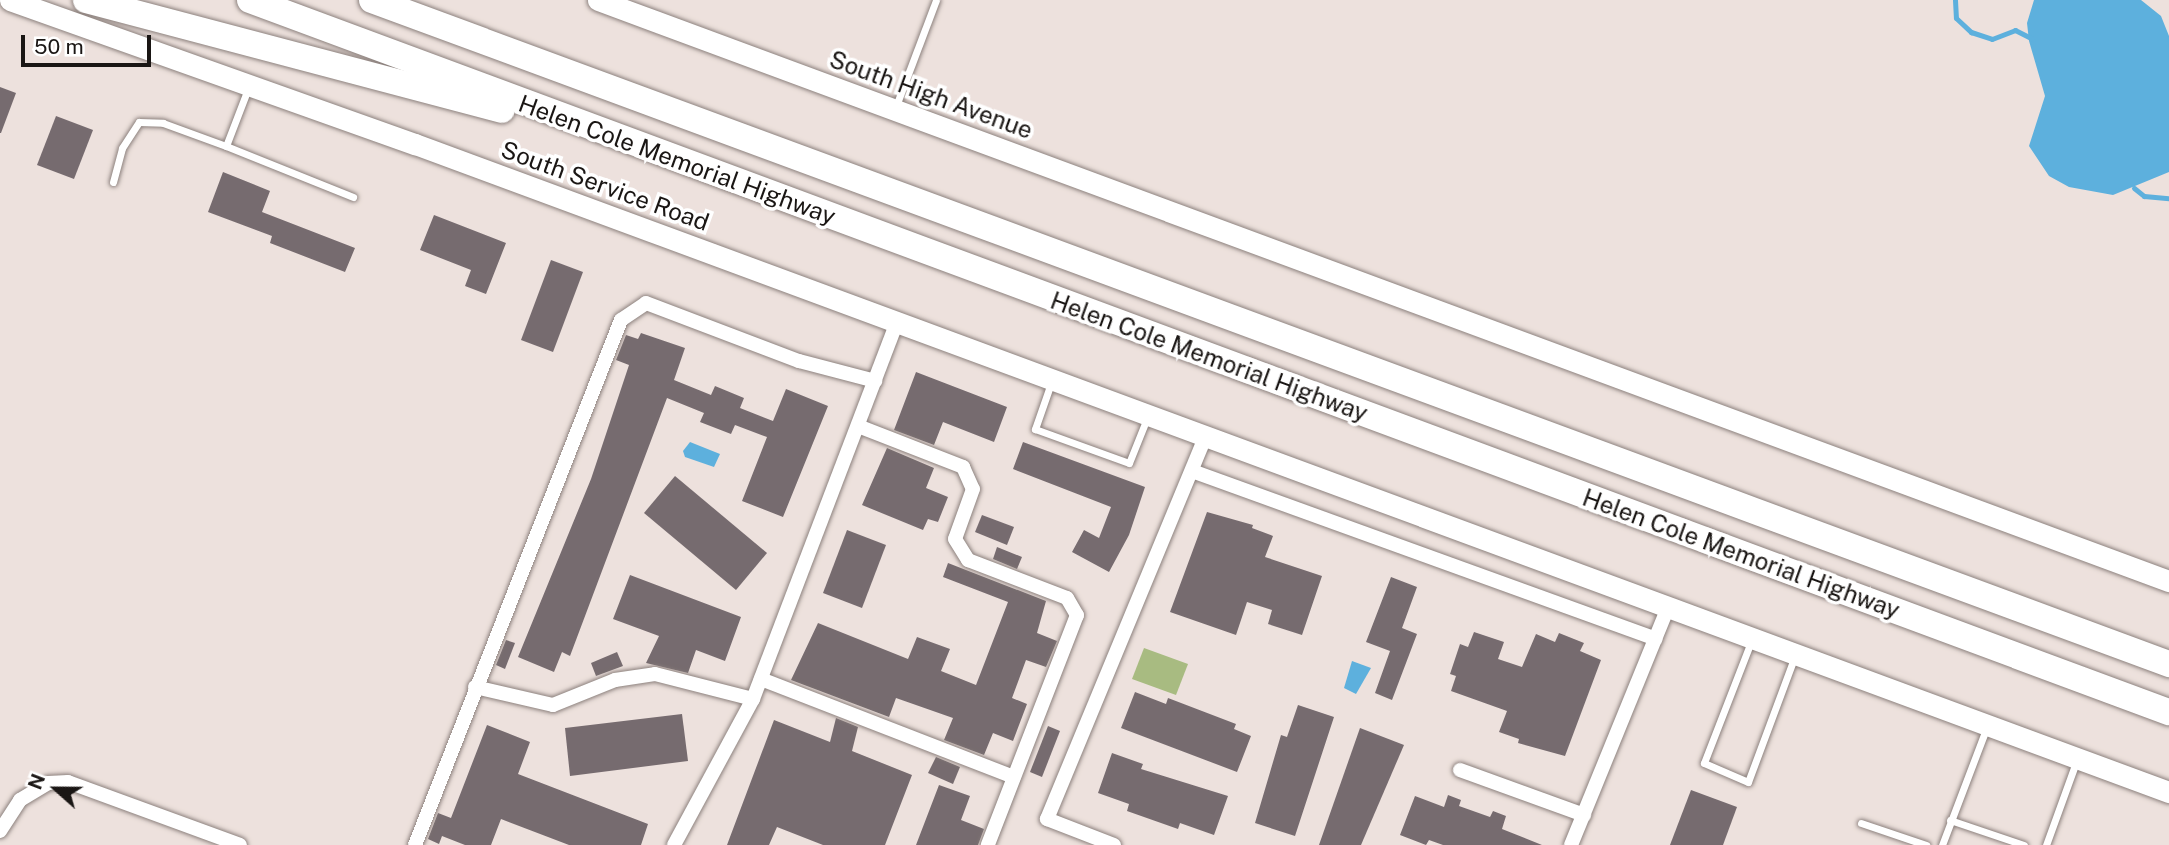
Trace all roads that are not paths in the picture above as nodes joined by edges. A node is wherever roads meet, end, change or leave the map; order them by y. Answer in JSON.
{"nodes":[{"id":1,"x":10,"y":0,"type":"edge"},
{"id":2,"x":86,"y":0,"type":"edge"},
{"id":3,"x":250,"y":0,"type":"edge"},
{"id":4,"x":372,"y":0,"type":"edge"},
{"id":5,"x":598,"y":0,"type":"edge"},
{"id":6,"x":936,"y":0,"type":"edge"},
{"id":7,"x":249,"y":85,"type":"junction"},
{"id":8,"x":894,"y":110,"type":"junction"},
{"id":9,"x":622,"y":141,"type":"junction"},
{"id":10,"x":226,"y":146,"type":"junction"},
{"id":11,"x":113,"y":182,"type":"dead end"},
{"id":12,"x":352,"y":197,"type":"dead end"},
{"id":13,"x":897,"y":322,"type":"junction"},
{"id":14,"x":1053,"y":379,"type":"junction"},
{"id":15,"x":875,"y":382,"type":"junction"},
{"id":16,"x":1148,"y":415,"type":"junction"},
{"id":17,"x":858,"y":426,"type":"junction"},
{"id":18,"x":1206,"y":435,"type":"junction"},
{"id":19,"x":1192,"y":471,"type":"junction"},
{"id":20,"x":2169,"y":581,"type":"edge"},
{"id":21,"x":1668,"y":607,"type":"junction"},
{"id":22,"x":1752,"y":638,"type":"junction"},
{"id":23,"x":1656,"y":639,"type":"junction"},
{"id":24,"x":1795,"y":654,"type":"junction"},
{"id":25,"x":2142,"y":655,"type":"junction"},
{"id":26,"x":2169,"y":659,"type":"edge"},
{"id":27,"x":2169,"y":664,"type":"edge"},
{"id":28,"x":761,"y":679,"type":"junction"},
{"id":29,"x":475,"y":688,"type":"junction"},
{"id":30,"x":753,"y":699,"type":"junction"},
{"id":31,"x":2169,"y":712,"type":"edge"},
{"id":32,"x":1988,"y":725,"type":"junction"},
{"id":33,"x":2077,"y":758,"type":"junction"},
{"id":34,"x":1460,"y":770,"type":"dead end"},
{"id":35,"x":1014,"y":778,"type":"junction"},
{"id":36,"x":2169,"y":792,"type":"edge"},
{"id":37,"x":1584,"y":815,"type":"junction"},
{"id":38,"x":1950,"y":820,"type":"junction"},
{"id":39,"x":1861,"y":823,"type":"dead end"},
{"id":40,"x":0,"y":831,"type":"edge"},
{"id":41,"x":240,"y":845,"type":"edge"},
{"id":42,"x":415,"y":845,"type":"edge"},
{"id":43,"x":674,"y":845,"type":"edge"},
{"id":44,"x":988,"y":845,"type":"edge"},
{"id":45,"x":1114,"y":845,"type":"edge"},
{"id":46,"x":1572,"y":845,"type":"edge"},
{"id":47,"x":1926,"y":845,"type":"edge"},
{"id":48,"x":1942,"y":845,"type":"edge"},
{"id":49,"x":2024,"y":845,"type":"edge"},
{"id":50,"x":2046,"y":845,"type":"edge"}],
"edges":[{"from":1,"to":7,"type":"main road","name":"South Service Road"},
{"from":2,"to":9,"type":"highway"},
{"from":3,"to":9,"type":"highway","name":"Helen Cole Memorial Highway"},
{"from":4,"to":25,"type":"highway","name":"Helen Cole Memorial Highway"},
{"from":5,"to":8,"type":"main road","name":"South High Avenue"},
{"from":6,"to":8,"type":"lane"},
{"from":7,"to":10,"type":"lane"},
{"from":7,"to":13,"type":"main road","name":"South Service Road"},
{"from":8,"to":20,"type":"main road","name":"South High Avenue"},
{"from":9,"to":31,"type":"highway","name":"Helen Cole Memorial Highway"},
{"from":10,"to":11,"type":"lane"},
{"from":10,"to":12,"type":"lane"},
{"from":13,"to":14,"type":"main road","name":"South Service Road"},
{"from":13,"to":15,"type":"street"},
{"from":14,"to":16,"type":"main road","name":"South Service Road"},
{"from":14,"to":16,"type":"lane"},
{"from":15,"to":17,"type":"street"},
{"from":15,"to":29,"type":"street"},
{"from":16,"to":18,"type":"main road","name":"South Service Road"},
{"from":17,"to":28,"type":"street"},
{"from":17,"to":35,"type":"street"},
{"from":18,"to":19,"type":"street"},
{"from":18,"to":21,"type":"main road","name":"South Service Road"},
{"from":19,"to":23,"type":"street"},
{"from":19,"to":45,"type":"street"},
{"from":21,"to":22,"type":"main road","name":"South Service Road"},
{"from":21,"to":23,"type":"street"},
{"from":22,"to":24,"type":"main road","name":"South Service Road"},
{"from":22,"to":24,"type":"lane"},
{"from":23,"to":37,"type":"street"},
{"from":24,"to":32,"type":"main road","name":"South Service Road"},
{"from":25,"to":26,"type":"highway"},
{"from":25,"to":27,"type":"highway","name":"Helen Cole Memorial Highway"},
{"from":28,"to":30,"type":"street"},
{"from":28,"to":35,"type":"street"},
{"from":29,"to":30,"type":"street"},
{"from":29,"to":42,"type":"street"},
{"from":30,"to":43,"type":"street"},
{"from":32,"to":33,"type":"main road","name":"South Service Road"},
{"from":32,"to":38,"type":"lane"},
{"from":33,"to":36,"type":"main road","name":"South Service Road"},
{"from":33,"to":50,"type":"lane"},
{"from":34,"to":37,"type":"street"},
{"from":35,"to":44,"type":"street"},
{"from":37,"to":46,"type":"street"},
{"from":38,"to":48,"type":"lane"},
{"from":38,"to":49,"type":"lane"},
{"from":39,"to":47,"type":"lane"},
{"from":40,"to":41,"type":"street"}]}
